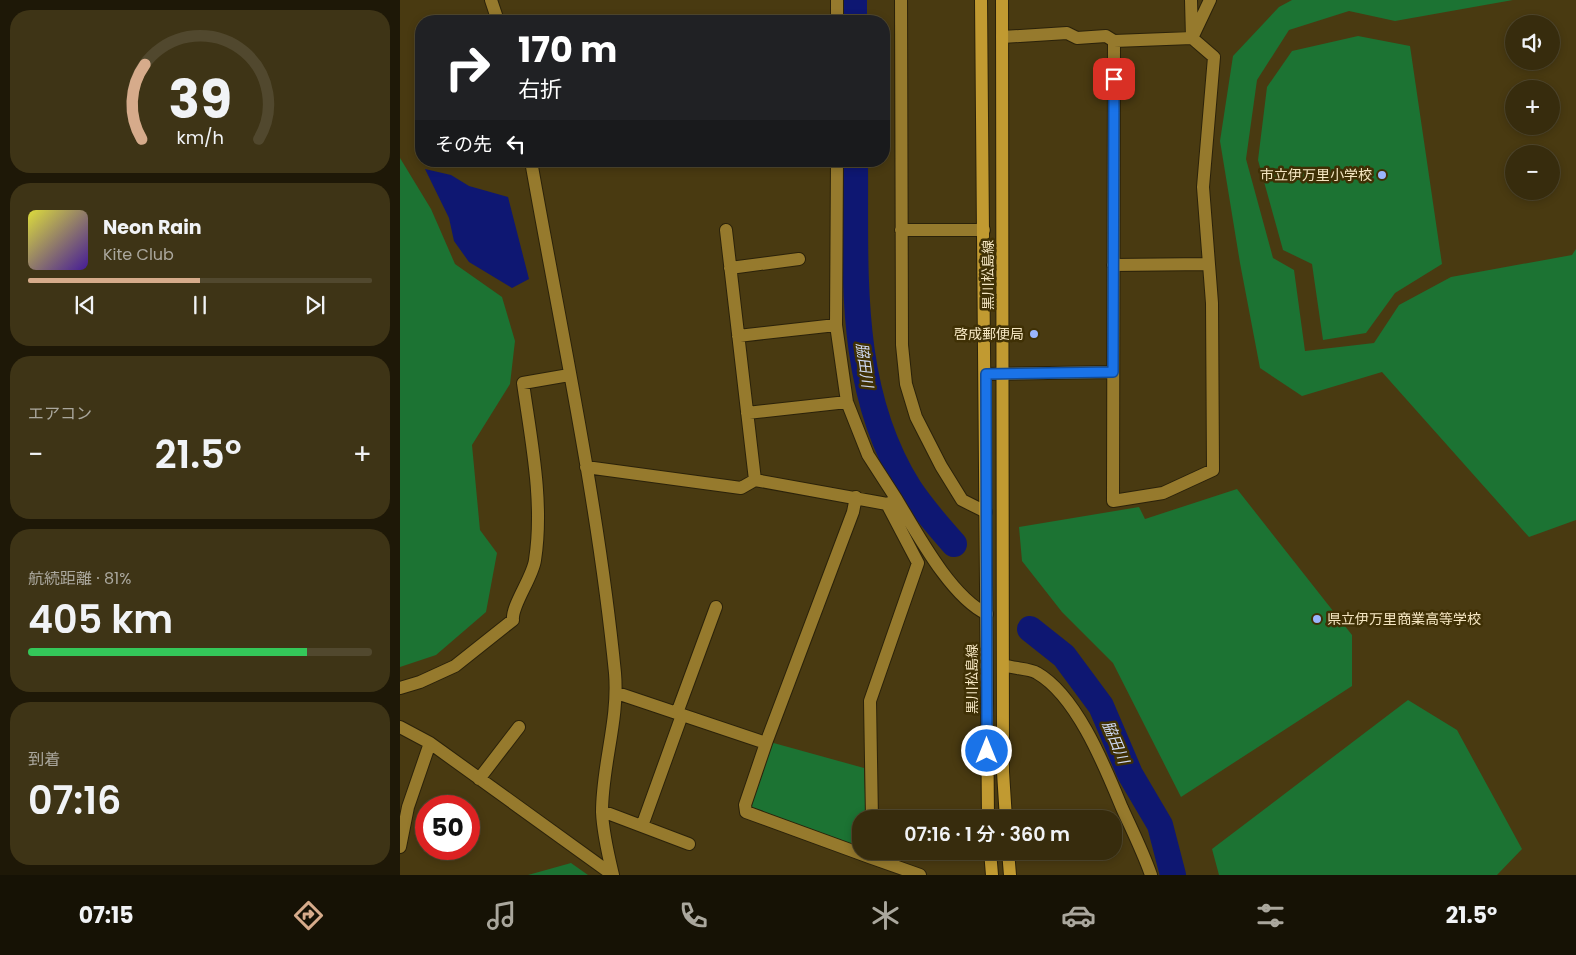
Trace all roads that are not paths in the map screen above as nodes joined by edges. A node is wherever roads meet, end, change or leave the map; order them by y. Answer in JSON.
{"nodes":[{"id":1,"x":491,"y":0,"type":"edge"},
{"id":2,"x":837,"y":0,"type":"edge"},
{"id":3,"x":901,"y":0,"type":"edge"},
{"id":4,"x":981,"y":0,"type":"edge"},
{"id":5,"x":1002,"y":0,"type":"edge"},
{"id":6,"x":1191,"y":0,"type":"edge"},
{"id":7,"x":1210,"y":0,"type":"edge"},
{"id":8,"x":496,"y":15,"type":"edge"},
{"id":9,"x":837,"y":15,"type":"edge"},
{"id":10,"x":1002,"y":37,"type":"junction"},
{"id":11,"x":1192,"y":38,"type":"junction"},
{"id":12,"x":1114,"y":41,"type":"junction"},
{"id":13,"x":532,"y":167,"type":"edge"},
{"id":14,"x":837,"y":167,"type":"edge"},
{"id":15,"x":726,"y":230,"type":"dead end"},
{"id":16,"x":901,"y":230,"type":"junction"},
{"id":17,"x":984,"y":230,"type":"junction"},
{"id":18,"x":798,"y":259,"type":"dead end"},
{"id":19,"x":1209,"y":264,"type":"junction"},
{"id":20,"x":1113,"y":265,"type":"junction"},
{"id":21,"x":730,"y":268,"type":"junction"},
{"id":22,"x":836,"y":324,"type":"junction"},
{"id":23,"x":738,"y":336,"type":"junction"},
{"id":24,"x":1113,"y":372,"type":"junction"},
{"id":25,"x":986,"y":374,"type":"junction"},
{"id":26,"x":1004,"y":374,"type":"junction"},
{"id":27,"x":569,"y":375,"type":"junction"},
{"id":28,"x":847,"y":402,"type":"junction"},
{"id":29,"x":747,"y":413,"type":"junction"},
{"id":30,"x":586,"y":467,"type":"junction"},
{"id":31,"x":755,"y":480,"type":"junction"},
{"id":32,"x":856,"y":497,"type":"junction"},
{"id":33,"x":892,"y":502,"type":"junction"},
{"id":34,"x":986,"y":512,"type":"junction"},
{"id":35,"x":716,"y":607,"type":"dead end"},
{"id":36,"x":987,"y":614,"type":"junction"},
{"id":37,"x":1004,"y":665,"type":"junction"},
{"id":38,"x":400,"y":688,"type":"edge"},
{"id":39,"x":617,"y":693,"type":"junction"},
{"id":40,"x":680,"y":714,"type":"junction"},
{"id":41,"x":400,"y":727,"type":"edge"},
{"id":42,"x":519,"y":727,"type":"dead end"},
{"id":43,"x":430,"y":743,"type":"junction"},
{"id":44,"x":766,"y":743,"type":"junction"},
{"id":45,"x":479,"y":778,"type":"junction"},
{"id":46,"x":404,"y":805,"type":"edge"},
{"id":47,"x":872,"y":810,"type":"edge"},
{"id":48,"x":988,"y":810,"type":"edge"},
{"id":49,"x":1005,"y":810,"type":"edge"},
{"id":50,"x":602,"y":811,"type":"junction"},
{"id":51,"x":642,"y":826,"type":"junction"},
{"id":52,"x":689,"y":844,"type":"dead end"},
{"id":53,"x":400,"y":847,"type":"edge"},
{"id":54,"x":852,"y":848,"type":"edge"},
{"id":55,"x":884,"y":860,"type":"edge"},
{"id":56,"x":991,"y":860,"type":"edge"},
{"id":57,"x":1009,"y":860,"type":"edge"},
{"id":58,"x":613,"y":875,"type":"edge"},
{"id":59,"x":920,"y":875,"type":"edge"},
{"id":60,"x":992,"y":875,"type":"edge"},
{"id":61,"x":1010,"y":875,"type":"edge"},
{"id":62,"x":1151,"y":875,"type":"edge"}],
"edges":[{"from":1,"to":8,"type":"street"},
{"from":2,"to":9,"type":"street"},
{"from":3,"to":16,"type":"street"},
{"from":4,"to":17,"type":"main road","name":"黒川松島線"},
{"from":5,"to":10,"type":"main road","name":"黒川松島線"},
{"from":6,"to":11,"type":"street"},
{"from":7,"to":11,"type":"street"},
{"from":10,"to":12,"type":"street"},
{"from":10,"to":26,"type":"main road","name":"黒川松島線"},
{"from":11,"to":12,"type":"street"},
{"from":11,"to":19,"type":"street"},
{"from":12,"to":20,"type":"street"},
{"from":13,"to":27,"type":"street"},
{"from":14,"to":22,"type":"street"},
{"from":15,"to":21,"type":"street"},
{"from":16,"to":17,"type":"street"},
{"from":16,"to":34,"type":"street"},
{"from":17,"to":25,"type":"main road","name":"黒川松島線"},
{"from":18,"to":21,"type":"street"},
{"from":19,"to":20,"type":"street"},
{"from":19,"to":24,"type":"street"},
{"from":20,"to":24,"type":"street"},
{"from":21,"to":23,"type":"street"},
{"from":22,"to":23,"type":"street"},
{"from":22,"to":28,"type":"street"},
{"from":23,"to":29,"type":"street"},
{"from":24,"to":26,"type":"street"},
{"from":25,"to":26,"type":"street"},
{"from":25,"to":34,"type":"main road","name":"黒川松島線"},
{"from":26,"to":37,"type":"main road","name":"黒川松島線"},
{"from":27,"to":30,"type":"street"},
{"from":27,"to":38,"type":"street"},
{"from":28,"to":29,"type":"street"},
{"from":28,"to":33,"type":"street"},
{"from":29,"to":31,"type":"street"},
{"from":30,"to":31,"type":"street"},
{"from":30,"to":39,"type":"street"},
{"from":31,"to":32,"type":"street"},
{"from":32,"to":33,"type":"street"},
{"from":32,"to":44,"type":"street"},
{"from":33,"to":36,"type":"street"},
{"from":33,"to":47,"type":"street"},
{"from":34,"to":36,"type":"main road","name":"黒川松島線"},
{"from":35,"to":40,"type":"street"},
{"from":36,"to":48,"type":"main road","name":"黒川松島線"},
{"from":37,"to":49,"type":"main road","name":"黒川松島線"},
{"from":37,"to":62,"type":"street"},
{"from":39,"to":40,"type":"street"},
{"from":39,"to":50,"type":"street"},
{"from":40,"to":44,"type":"street"},
{"from":40,"to":51,"type":"street"},
{"from":41,"to":43,"type":"street"},
{"from":42,"to":45,"type":"street"},
{"from":43,"to":45,"type":"street"},
{"from":43,"to":46,"type":"street"},
{"from":44,"to":54,"type":"street"},
{"from":45,"to":58,"type":"street"},
{"from":46,"to":53,"type":"street"},
{"from":50,"to":51,"type":"street"},
{"from":50,"to":58,"type":"street"},
{"from":51,"to":52,"type":"street"},
{"from":55,"to":59,"type":"street"},
{"from":56,"to":60,"type":"main road"},
{"from":57,"to":61,"type":"main road"}]}
